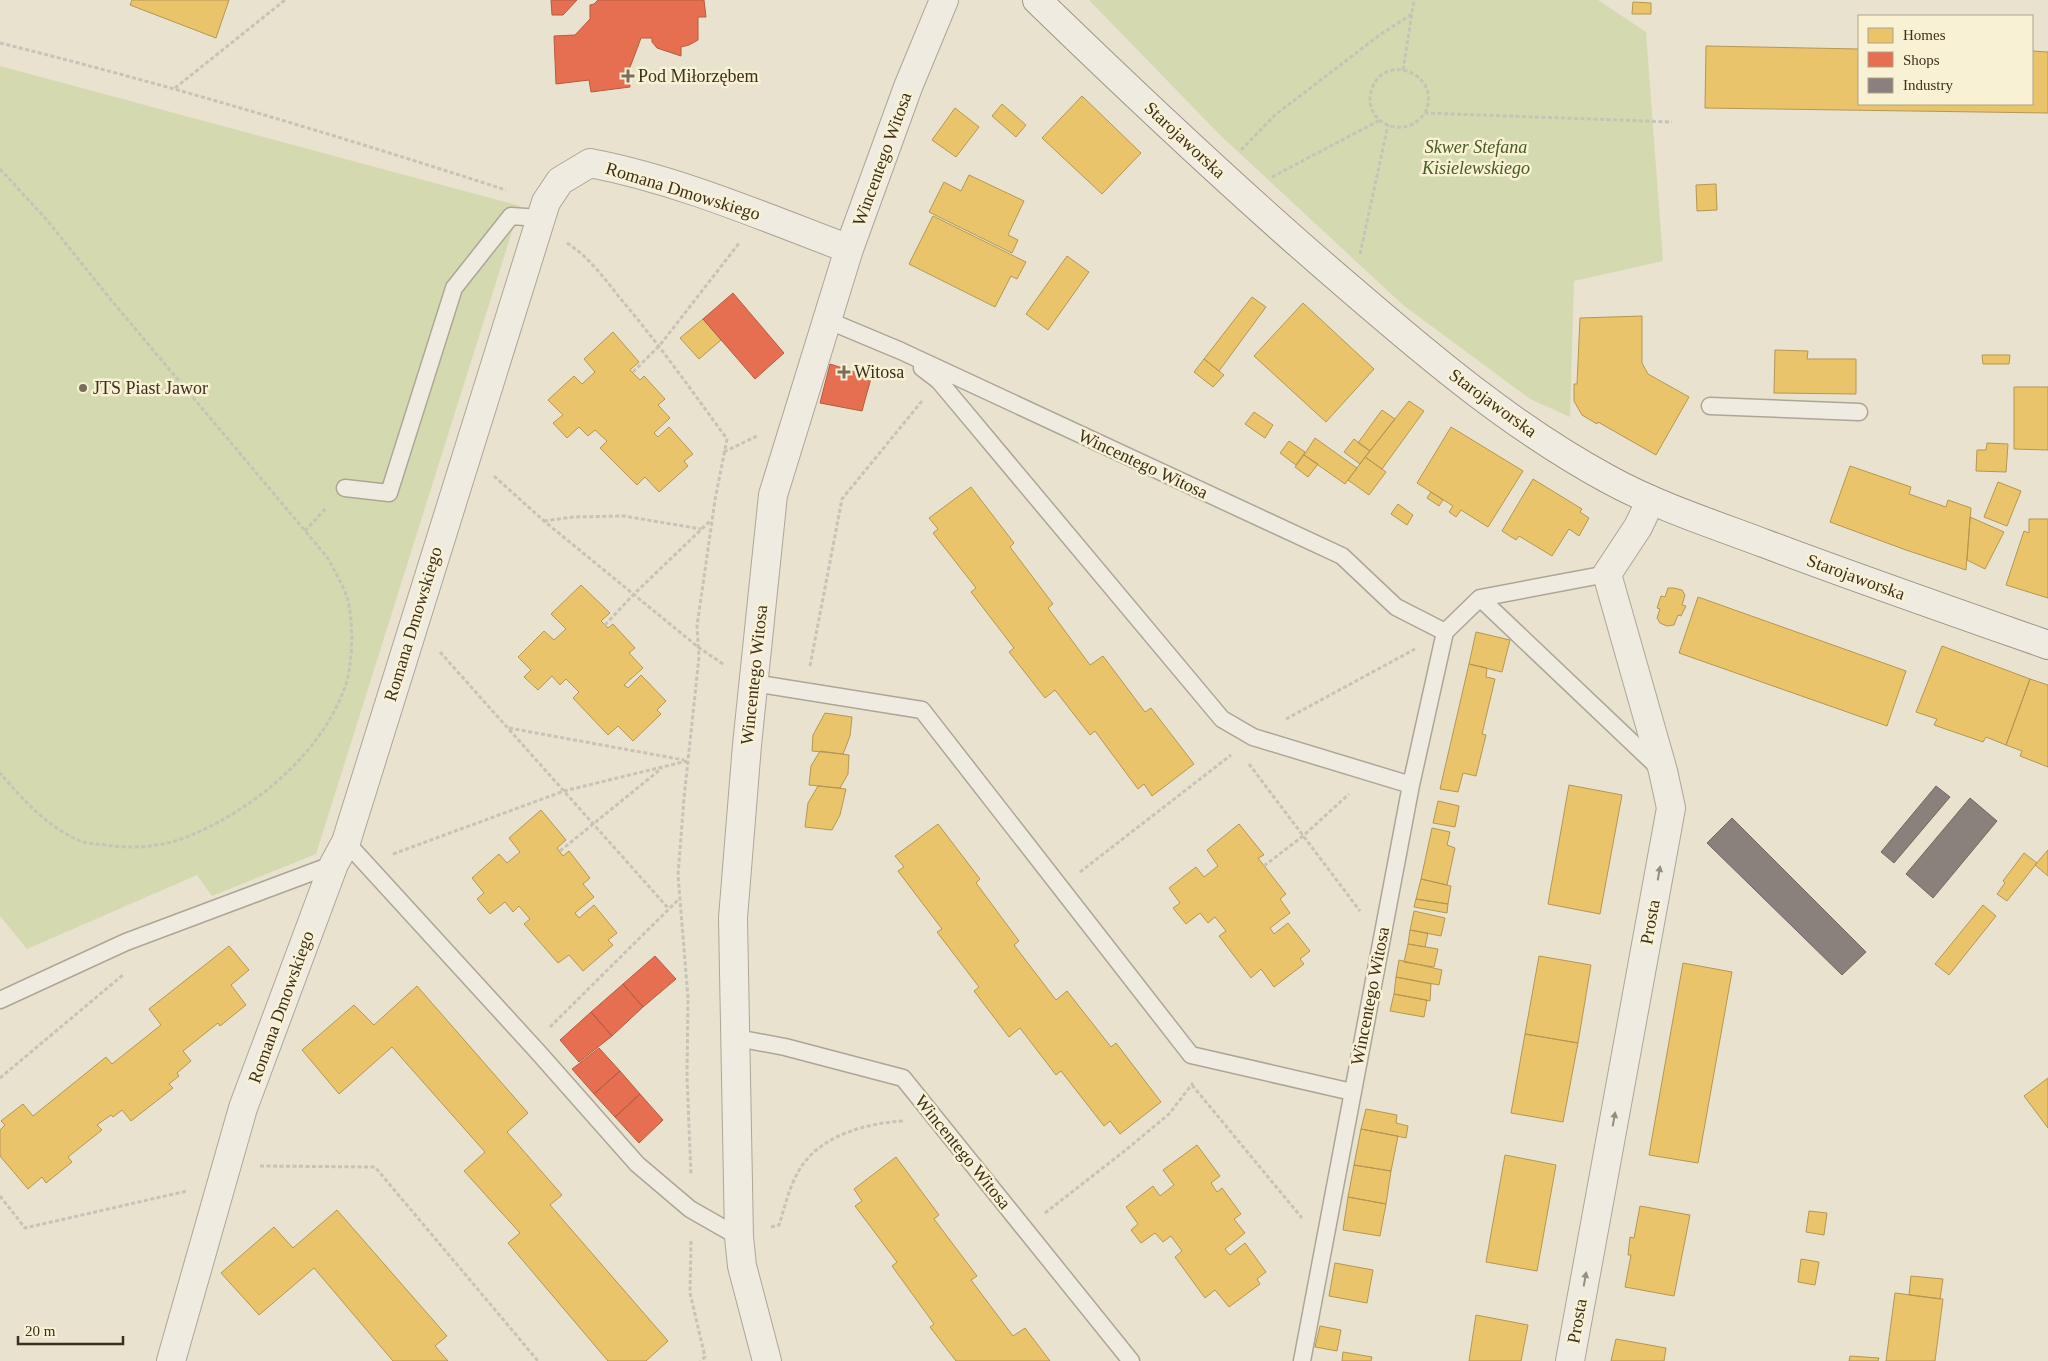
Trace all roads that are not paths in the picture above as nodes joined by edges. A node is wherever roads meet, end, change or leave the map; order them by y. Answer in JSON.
{"nodes":[{"id":1,"x":944,"y":0,"type":"edge"},
{"id":2,"x":1037,"y":0,"type":"edge"},
{"id":3,"x":541,"y":215,"type":"junction"},
{"id":4,"x":849,"y":249,"type":"junction"},
{"id":5,"x":826,"y":320,"type":"junction"},
{"id":6,"x":901,"y":351,"type":"junction"},
{"id":7,"x":1710,"y":406,"type":"dead end"},
{"id":8,"x":1859,"y":412,"type":"dead end"},
{"id":9,"x":345,"y":488,"type":"road end"},
{"id":10,"x":1652,"y":500,"type":"junction"},
{"id":11,"x":1606,"y":574,"type":"junction"},
{"id":12,"x":1480,"y":598,"type":"junction"},
{"id":13,"x":1445,"y":632,"type":"junction"},
{"id":14,"x":2048,"y":645,"type":"edge"},
{"id":15,"x":753,"y":683,"type":"junction"},
{"id":16,"x":1663,"y":771,"type":"junction"},
{"id":17,"x":1411,"y":785,"type":"junction"},
{"id":18,"x":340,"y":853,"type":"junction"},
{"id":19,"x":0,"y":1000,"type":"edge"},
{"id":20,"x":737,"y":1038,"type":"junction"},
{"id":21,"x":1352,"y":1092,"type":"junction"},
{"id":22,"x":739,"y":1238,"type":"junction"},
{"id":23,"x":171,"y":1361,"type":"edge"},
{"id":24,"x":767,"y":1361,"type":"edge"},
{"id":25,"x":1130,"y":1361,"type":"edge"},
{"id":26,"x":1302,"y":1361,"type":"edge"},
{"id":27,"x":1570,"y":1361,"type":"edge"}],
"edges":[{"from":1,"to":4,"type":"street","name":"Wincentego Witosa"},
{"from":2,"to":10,"type":"street","name":"Starojaworska"},
{"from":3,"to":4,"type":"street","name":"Romana Dmowskiego"},
{"from":3,"to":9,"type":"lane"},
{"from":3,"to":18,"type":"street","name":"Romana Dmowskiego"},
{"from":4,"to":5,"type":"street","name":"Wincentego Witosa"},
{"from":5,"to":6,"type":"lane","name":"Wincentego Witosa"},
{"from":5,"to":15,"type":"street","name":"Wincentego Witosa"},
{"from":6,"to":13,"type":"lane","name":"Wincentego Witosa"},
{"from":6,"to":17,"type":"lane"},
{"from":7,"to":8,"type":"lane"},
{"from":10,"to":11,"type":"street"},
{"from":10,"to":14,"type":"street","name":"Starojaworska"},
{"from":11,"to":12,"type":"lane"},
{"from":11,"to":16,"type":"street","name":"Prosta"},
{"from":12,"to":13,"type":"lane"},
{"from":12,"to":16,"type":"lane"},
{"from":13,"to":17,"type":"lane","name":"Wincentego Witosa"},
{"from":15,"to":20,"type":"street","name":"Wincentego Witosa"},
{"from":15,"to":21,"type":"lane"},
{"from":27,"to":16,"type":"street","name":"Prosta","one_way":true},
{"from":17,"to":21,"type":"lane","name":"Wincentego Witosa"},
{"from":18,"to":19,"type":"lane"},
{"from":18,"to":22,"type":"lane"},
{"from":18,"to":23,"type":"street","name":"Romana Dmowskiego"},
{"from":20,"to":22,"type":"street","name":"Wincentego Witosa"},
{"from":20,"to":25,"type":"lane","name":"Wincentego Witosa"},
{"from":21,"to":26,"type":"lane","name":"Wincentego Witosa"},
{"from":22,"to":24,"type":"street","name":"Wincentego Witosa"}]}
